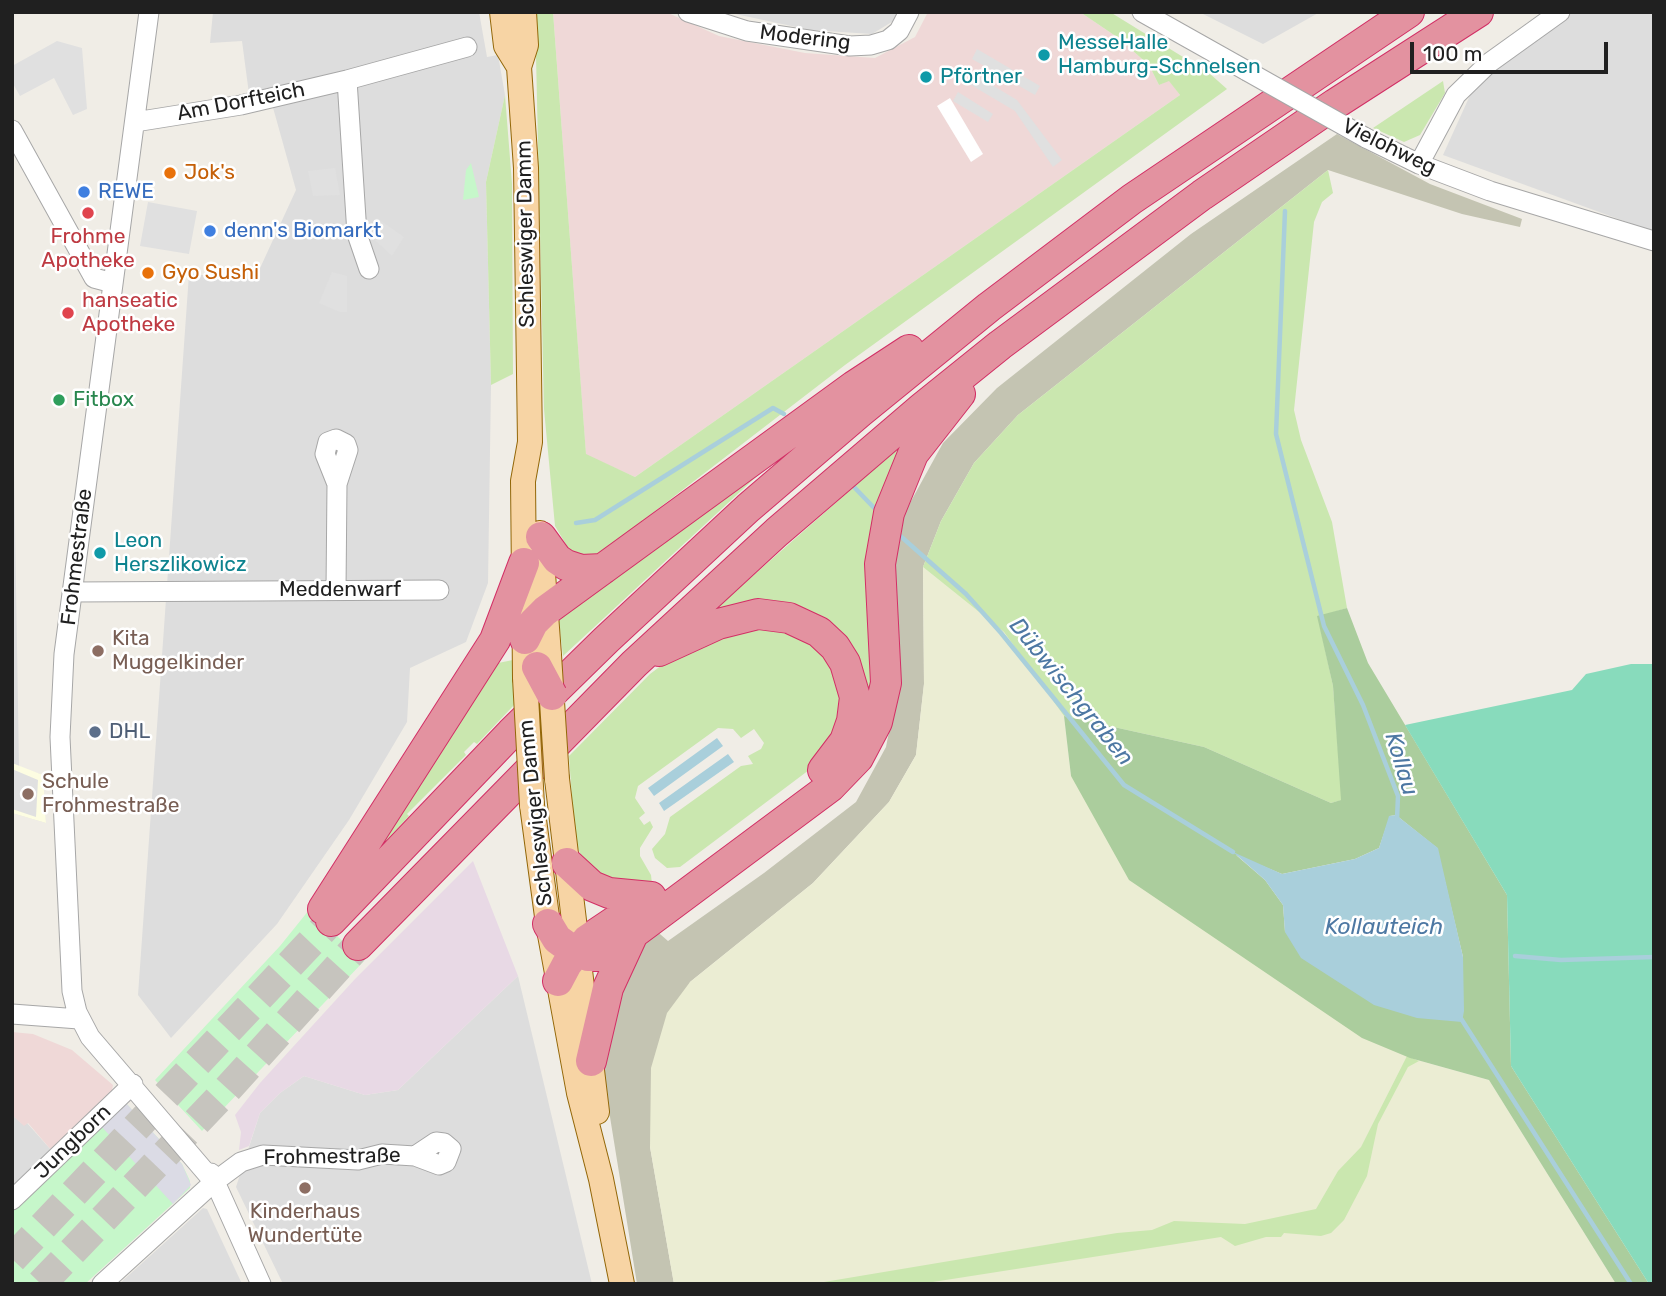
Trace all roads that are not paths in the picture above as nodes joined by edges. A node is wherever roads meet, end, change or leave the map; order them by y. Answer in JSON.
{"nodes":[{"id":1,"x":149,"y":12,"type":"edge"},
{"id":2,"x":502,"y":12,"type":"edge"},
{"id":3,"x":524,"y":12,"type":"edge"},
{"id":4,"x":688,"y":12,"type":"edge"},
{"id":5,"x":909,"y":12,"type":"edge"},
{"id":6,"x":1142,"y":12,"type":"edge"},
{"id":7,"x":1409,"y":12,"type":"edge"},
{"id":8,"x":1478,"y":12,"type":"edge"},
{"id":9,"x":1560,"y":12,"type":"edge"},
{"id":10,"x":467,"y":47,"type":"dead end"},
{"id":11,"x":519,"y":67,"type":"junction"},
{"id":12,"x":347,"y":80,"type":"junction"},
{"id":13,"x":135,"y":122,"type":"junction"},
{"id":14,"x":12,"y":130,"type":"edge"},
{"id":15,"x":1419,"y":164,"type":"junction"},
{"id":16,"x":1654,"y":241,"type":"edge"},
{"id":17,"x":369,"y":269,"type":"dead end"},
{"id":18,"x":113,"y":283,"type":"junction"},
{"id":19,"x":989,"y":307,"type":"junction"},
{"id":20,"x":1000,"y":345,"type":"junction"},
{"id":21,"x":530,"y":442,"type":"junction"},
{"id":22,"x":337,"y":484,"type":"dead end"},
{"id":23,"x":541,"y":537,"type":"junction"},
{"id":24,"x":524,"y":563,"type":"junction"},
{"id":25,"x":603,"y":569,"type":"junction"},
{"id":26,"x":336,"y":590,"type":"junction"},
{"id":27,"x":439,"y":590,"type":"dead end"},
{"id":28,"x":73,"y":592,"type":"junction"},
{"id":29,"x":545,"y":611,"type":"junction"},
{"id":30,"x":532,"y":659,"type":"junction"},
{"id":31,"x":483,"y":661,"type":"junction"},
{"id":32,"x":634,"y":664,"type":"junction"},
{"id":33,"x":552,"y":695,"type":"joint"},
{"id":34,"x":567,"y":863,"type":"junction"},
{"id":35,"x":650,"y":897,"type":"junction"},
{"id":36,"x":548,"y":924,"type":"junction"},
{"id":37,"x":633,"y":933,"type":"junction"},
{"id":38,"x":358,"y":946,"type":"tunnel mouth"},
{"id":39,"x":577,"y":952,"type":"junction"},
{"id":40,"x":558,"y":981,"type":"junction"},
{"id":41,"x":12,"y":1014,"type":"edge"},
{"id":42,"x":79,"y":1019,"type":"junction"},
{"id":43,"x":592,"y":1061,"type":"junction"},
{"id":44,"x":133,"y":1084,"type":"junction"},
{"id":45,"x":415,"y":1156,"type":"dead end"},
{"id":46,"x":601,"y":1179,"type":"junction"},
{"id":47,"x":214,"y":1182,"type":"junction"},
{"id":48,"x":12,"y":1200,"type":"edge"},
{"id":49,"x":102,"y":1284,"type":"edge"},
{"id":50,"x":261,"y":1284,"type":"edge"},
{"id":51,"x":622,"y":1284,"type":"edge"}],
"edges":[{"from":1,"to":13,"type":"street","name":"Frohmestraße"},
{"from":2,"to":11,"type":"main road","name":"Schleswiger Damm"},
{"from":3,"to":11,"type":"main road","name":"Schleswiger Damm"},
{"from":4,"to":5,"type":"street","name":"Modering"},
{"from":6,"to":15,"type":"street","name":"Vielohweg","bridge":true},
{"from":7,"to":19,"type":"highway"},
{"from":8,"to":20,"type":"highway"},
{"from":9,"to":15,"type":"street"},
{"from":10,"to":12,"type":"street","name":"Am Dorfteich"},
{"from":11,"to":21,"type":"main road","name":"Schleswiger Damm"},
{"from":12,"to":13,"type":"street","name":"Am Dorfteich"},
{"from":12,"to":17,"type":"street"},
{"from":13,"to":18,"type":"street","name":"Frohmestraße"},
{"from":14,"to":18,"type":"street"},
{"from":15,"to":16,"type":"street","name":"Vielohweg"},
{"from":18,"to":28,"type":"street","name":"Frohmestraße"},
{"from":19,"to":25,"type":"highway"},
{"from":19,"to":31,"type":"highway"},
{"from":20,"to":32,"type":"highway"},
{"from":20,"to":37,"type":"highway"},
{"from":21,"to":23,"type":"main road","name":"Schleswiger Damm"},
{"from":21,"to":24,"type":"main road","name":"Schleswiger Damm"},
{"from":22,"to":26,"type":"street"},
{"from":23,"to":25,"type":"highway"},
{"from":23,"to":29,"type":"main road","name":"Schleswiger Damm"},
{"from":24,"to":30,"type":"main road","name":"Schleswiger Damm"},
{"from":24,"to":31,"type":"highway"},
{"from":25,"to":29,"type":"highway"},
{"from":26,"to":27,"type":"street","name":"Meddenwarf"},
{"from":26,"to":28,"type":"street","name":"Meddenwarf"},
{"from":28,"to":42,"type":"street","name":"Frohmestraße"},
{"from":29,"to":30,"type":"highway"},
{"from":30,"to":31,"type":"highway"},
{"from":30,"to":33,"type":"highway","bridge":true},
{"from":30,"to":36,"type":"main road","name":"Schleswiger Damm","bridge":true},
{"from":32,"to":35,"type":"highway"},
{"from":32,"to":38,"type":"highway"},
{"from":33,"to":34,"type":"main road","name":"Schleswiger Damm","bridge":true},
{"from":34,"to":35,"type":"highway"},
{"from":34,"to":39,"type":"main road","name":"Schleswiger Damm"},
{"from":35,"to":39,"type":"highway"},
{"from":36,"to":39,"type":"highway"},
{"from":36,"to":40,"type":"main road","name":"Schleswiger Damm"},
{"from":37,"to":39,"type":"highway"},
{"from":37,"to":43,"type":"highway"},
{"from":39,"to":40,"type":"highway"},
{"from":39,"to":43,"type":"main road","name":"Schleswiger Damm"},
{"from":40,"to":46,"type":"main road","name":"Schleswiger Damm"},
{"from":41,"to":42,"type":"street"},
{"from":42,"to":44,"type":"street","name":"Frohmestraße"},
{"from":43,"to":46,"type":"main road","name":"Schleswiger Damm"},
{"from":44,"to":47,"type":"street","name":"Frohmestraße"},
{"from":44,"to":48,"type":"street","name":"Jungborn"},
{"from":45,"to":47,"type":"street","name":"Frohmestraße"},
{"from":46,"to":51,"type":"main road","name":"Schleswiger Damm"},
{"from":47,"to":49,"type":"street"},
{"from":47,"to":50,"type":"street","name":"Frohmestraße"}]}
